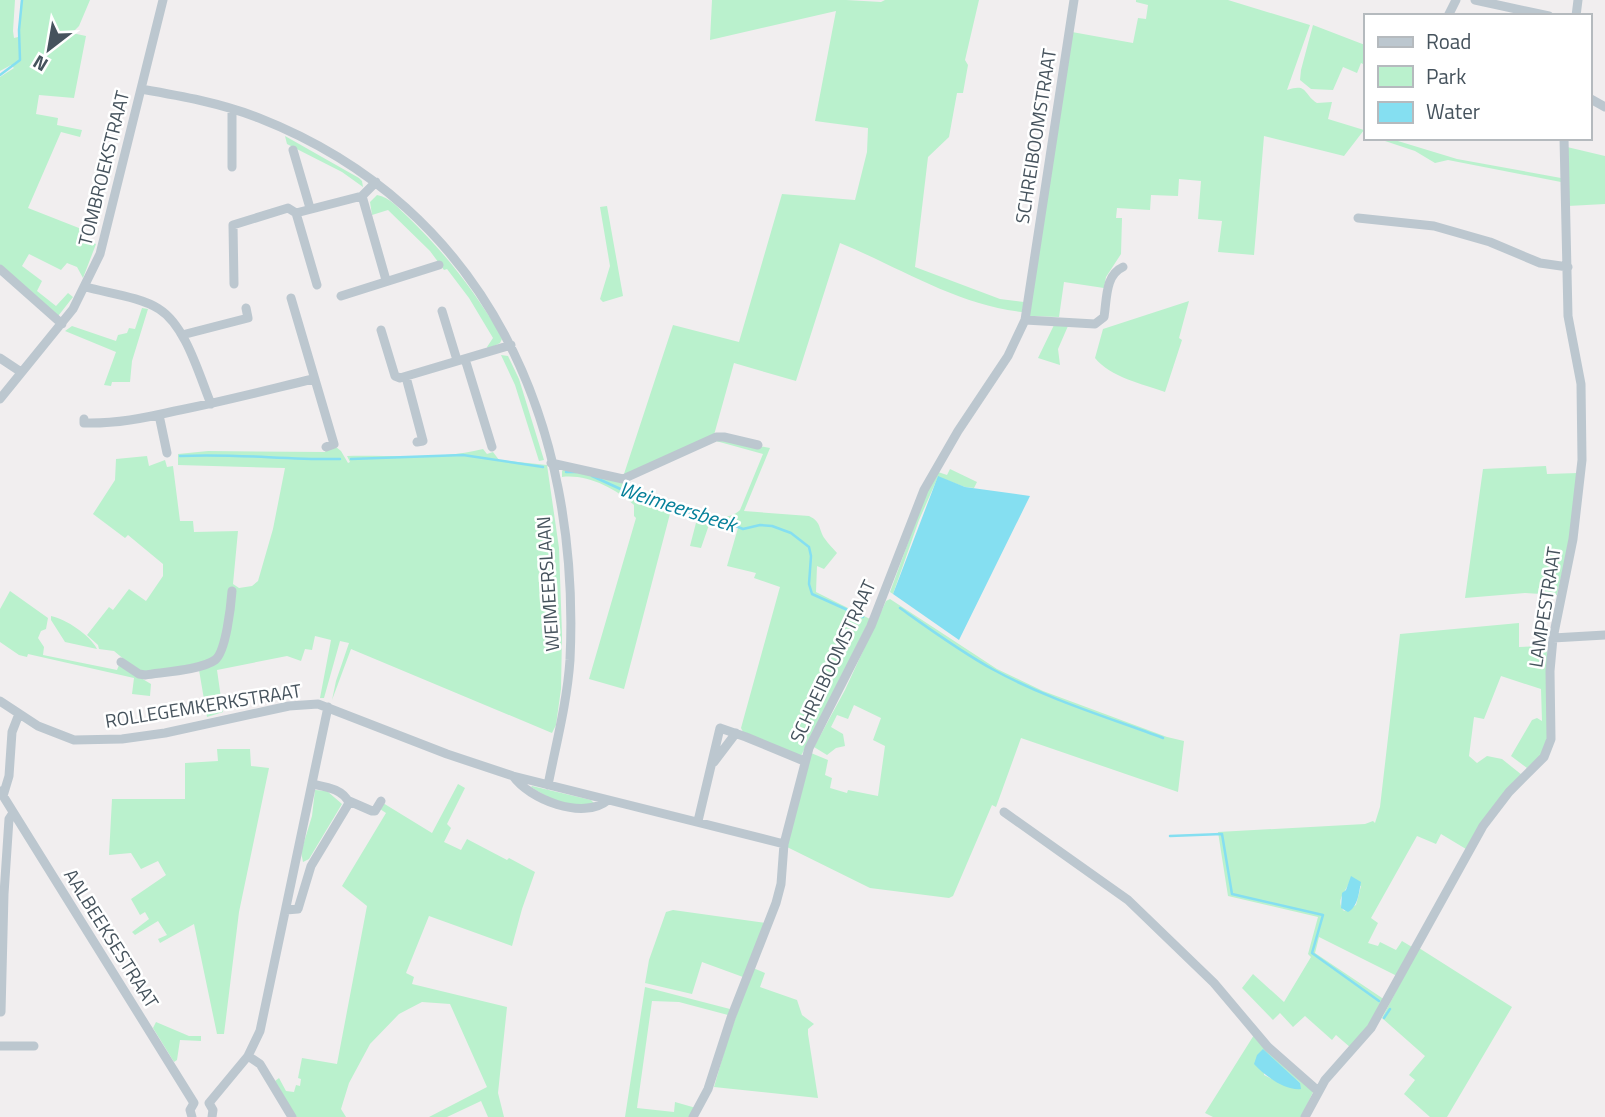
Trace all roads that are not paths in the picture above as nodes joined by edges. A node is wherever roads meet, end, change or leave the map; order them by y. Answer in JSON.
{"nodes":[{"id":1,"x":163,"y":0,"type":"edge"},
{"id":2,"x":1074,"y":0,"type":"edge"},
{"id":3,"x":1475,"y":0,"type":"edge"},
{"id":4,"x":1540,"y":14,"type":"edge"},
{"id":5,"x":141,"y":89,"type":"junction"},
{"id":6,"x":232,"y":109,"type":"junction"},
{"id":7,"x":1564,"y":140,"type":"edge"},
{"id":8,"x":293,"y":150,"type":"dead end"},
{"id":9,"x":232,"y":167,"type":"dead end"},
{"id":10,"x":376,"y":183,"type":"junction"},
{"id":11,"x":362,"y":196,"type":"junction"},
{"id":12,"x":310,"y":208,"type":"junction"},
{"id":13,"x":296,"y":213,"type":"junction"},
{"id":14,"x":1358,"y":218,"type":"dead end"},
{"id":15,"x":439,"y":265,"type":"dead end"},
{"id":16,"x":1123,"y":267,"type":"dead end"},
{"id":17,"x":1568,"y":267,"type":"junction"},
{"id":18,"x":0,"y":269,"type":"edge"},
{"id":19,"x":386,"y":280,"type":"junction"},
{"id":20,"x":234,"y":285,"type":"dead end"},
{"id":21,"x":317,"y":285,"type":"dead end"},
{"id":22,"x":86,"y":287,"type":"junction"},
{"id":23,"x":341,"y":296,"type":"dead end"},
{"id":24,"x":291,"y":298,"type":"dead end"},
{"id":25,"x":246,"y":308,"type":"dead end"},
{"id":26,"x":442,"y":311,"type":"dead end"},
{"id":27,"x":1025,"y":320,"type":"junction"},
{"id":28,"x":62,"y":324,"type":"junction"},
{"id":29,"x":381,"y":330,"type":"dead end"},
{"id":30,"x":183,"y":335,"type":"junction"},
{"id":31,"x":511,"y":345,"type":"junction"},
{"id":32,"x":0,"y":358,"type":"edge"},
{"id":33,"x":461,"y":360,"type":"junction"},
{"id":34,"x":21,"y":372,"type":"junction"},
{"id":35,"x":406,"y":377,"type":"junction"},
{"id":36,"x":313,"y":379,"type":"junction"},
{"id":37,"x":0,"y":399,"type":"edge"},
{"id":38,"x":211,"y":404,"type":"junction"},
{"id":39,"x":159,"y":415,"type":"junction"},
{"id":40,"x":84,"y":419,"type":"dead end"},
{"id":41,"x":417,"y":442,"type":"dead end"},
{"id":42,"x":758,"y":445,"type":"dead end"},
{"id":43,"x":326,"y":447,"type":"dead end"},
{"id":44,"x":492,"y":447,"type":"dead end"},
{"id":45,"x":167,"y":453,"type":"dead end"},
{"id":46,"x":551,"y":463,"type":"junction"},
{"id":47,"x":232,"y":591,"type":"dead end"},
{"id":48,"x":1605,"y":635,"type":"edge"},
{"id":49,"x":1553,"y":638,"type":"junction"},
{"id":50,"x":121,"y":662,"type":"dead end"},
{"id":51,"x":0,"y":701,"type":"edge"},
{"id":52,"x":328,"y":707,"type":"junction"},
{"id":53,"x":19,"y":714,"type":"junction"},
{"id":54,"x":736,"y":733,"type":"junction"},
{"id":55,"x":804,"y":761,"type":"junction"},
{"id":56,"x":711,"y":766,"type":"junction"},
{"id":57,"x":513,"y":776,"type":"junction"},
{"id":58,"x":312,"y":784,"type":"junction"},
{"id":59,"x":548,"y":785,"type":"junction"},
{"id":60,"x":1,"y":793,"type":"edge"},
{"id":61,"x":608,"y":800,"type":"junction"},
{"id":62,"x":349,"y":801,"type":"junction"},
{"id":63,"x":381,"y":801,"type":"dead end"},
{"id":64,"x":1004,"y":812,"type":"dead end"},
{"id":65,"x":13,"y":813,"type":"junction"},
{"id":66,"x":698,"y":821,"type":"junction"},
{"id":67,"x":784,"y":844,"type":"junction"},
{"id":68,"x":294,"y":873,"type":"junction"},
{"id":69,"x":307,"y":876,"type":"junction"},
{"id":70,"x":286,"y":910,"type":"junction"},
{"id":71,"x":1,"y":1012,"type":"edge"},
{"id":72,"x":0,"y":1046,"type":"edge"},
{"id":73,"x":34,"y":1046,"type":"dead end"},
{"id":74,"x":248,"y":1056,"type":"junction"},
{"id":75,"x":1318,"y":1091,"type":"junction"},
{"id":76,"x":194,"y":1103,"type":"junction"},
{"id":77,"x":209,"y":1103,"type":"junction"},
{"id":78,"x":191,"y":1117,"type":"edge"},
{"id":79,"x":212,"y":1117,"type":"edge"},
{"id":80,"x":292,"y":1117,"type":"edge"},
{"id":81,"x":693,"y":1117,"type":"edge"},
{"id":82,"x":1305,"y":1117,"type":"edge"}],
"edges":[{"from":1,"to":5,"type":"street","name":"TOMBROEKSTRAAT"},
{"from":2,"to":27,"type":"street","name":"SCHREIBOOMSTRAAT"},
{"from":3,"to":4,"type":"street"},
{"from":5,"to":6,"type":"street","name":"WEIMEERSLAAN"},
{"from":5,"to":22,"type":"street","name":"TOMBROEKSTRAAT"},
{"from":6,"to":9,"type":"street"},
{"from":6,"to":10,"type":"street","name":"WEIMEERSLAAN"},
{"from":7,"to":17,"type":"street","name":"LAMPESTRAAT"},
{"from":8,"to":12,"type":"street"},
{"from":10,"to":11,"type":"street"},
{"from":10,"to":31,"type":"street","name":"WEIMEERSLAAN"},
{"from":11,"to":12,"type":"street"},
{"from":11,"to":19,"type":"street"},
{"from":12,"to":13,"type":"street"},
{"from":13,"to":20,"type":"street"},
{"from":13,"to":21,"type":"street"},
{"from":14,"to":17,"type":"street"},
{"from":15,"to":19,"type":"street"},
{"from":16,"to":27,"type":"street"},
{"from":17,"to":49,"type":"street","name":"LAMPESTRAAT"},
{"from":18,"to":28,"type":"street"},
{"from":19,"to":23,"type":"street"},
{"from":22,"to":28,"type":"street","name":"TOMBROEKSTRAAT"},
{"from":22,"to":30,"type":"street"},
{"from":24,"to":36,"type":"street"},
{"from":25,"to":30,"type":"street"},
{"from":26,"to":33,"type":"street"},
{"from":27,"to":55,"type":"street","name":"SCHREIBOOMSTRAAT"},
{"from":28,"to":34,"type":"street","name":"TOMBROEKSTRAAT"},
{"from":29,"to":35,"type":"street"},
{"from":30,"to":38,"type":"street"},
{"from":31,"to":33,"type":"street"},
{"from":31,"to":46,"type":"street","name":"WEIMEERSLAAN"},
{"from":32,"to":34,"type":"street"},
{"from":33,"to":35,"type":"street"},
{"from":33,"to":44,"type":"street"},
{"from":34,"to":37,"type":"street","name":"TOMBROEKSTRAAT"},
{"from":35,"to":41,"type":"street"},
{"from":36,"to":38,"type":"street"},
{"from":36,"to":43,"type":"street"},
{"from":38,"to":39,"type":"street"},
{"from":39,"to":40,"type":"street"},
{"from":39,"to":45,"type":"street"},
{"from":42,"to":46,"type":"street"},
{"from":46,"to":59,"type":"street","name":"WEIMEERSLAAN"},
{"from":47,"to":50,"type":"street"},
{"from":48,"to":49,"type":"street"},
{"from":49,"to":75,"type":"street","name":"LAMPESTRAAT"},
{"from":51,"to":53,"type":"street","name":"ROLLEGEMKERKSTRAAT"},
{"from":52,"to":53,"type":"street","name":"ROLLEGEMKERKSTRAAT"},
{"from":52,"to":57,"type":"street","name":"ROLLEGEMKERKSTRAAT"},
{"from":52,"to":58,"type":"street"},
{"from":53,"to":60,"type":"street"},
{"from":54,"to":55,"type":"street"},
{"from":54,"to":56,"type":"street"},
{"from":54,"to":56,"type":"street"},
{"from":55,"to":67,"type":"street","name":"SCHREIBOOMSTRAAT"},
{"from":56,"to":66,"type":"street"},
{"from":57,"to":59,"type":"street","name":"ROLLEGEMKERKSTRAAT"},
{"from":57,"to":61,"type":"street","name":"ROLLEGEMKERKSTRAAT"},
{"from":58,"to":62,"type":"street"},
{"from":58,"to":68,"type":"street"},
{"from":59,"to":61,"type":"street","name":"ROLLEGEMKERKSTRAAT"},
{"from":60,"to":65,"type":"street","name":"AALBEEKSESTRAAT"},
{"from":61,"to":66,"type":"street","name":"ROLLEGEMKERKSTRAAT"},
{"from":62,"to":63,"type":"street"},
{"from":62,"to":69,"type":"street"},
{"from":64,"to":75,"type":"street"},
{"from":65,"to":71,"type":"street"},
{"from":65,"to":76,"type":"street","name":"AALBEEKSESTRAAT"},
{"from":66,"to":67,"type":"street","name":"ROLLEGEMKERKSTRAAT"},
{"from":67,"to":81,"type":"street","name":"SCHREIBOOMSTRAAT"},
{"from":68,"to":69,"type":"street"},
{"from":68,"to":70,"type":"street"},
{"from":69,"to":70,"type":"street"},
{"from":70,"to":74,"type":"street"},
{"from":72,"to":73,"type":"street"},
{"from":74,"to":77,"type":"street"},
{"from":74,"to":80,"type":"street"},
{"from":75,"to":82,"type":"street","name":"LAMPESTRAAT"},
{"from":76,"to":77,"type":"street"},
{"from":76,"to":78,"type":"street"},
{"from":77,"to":79,"type":"street"}]}
